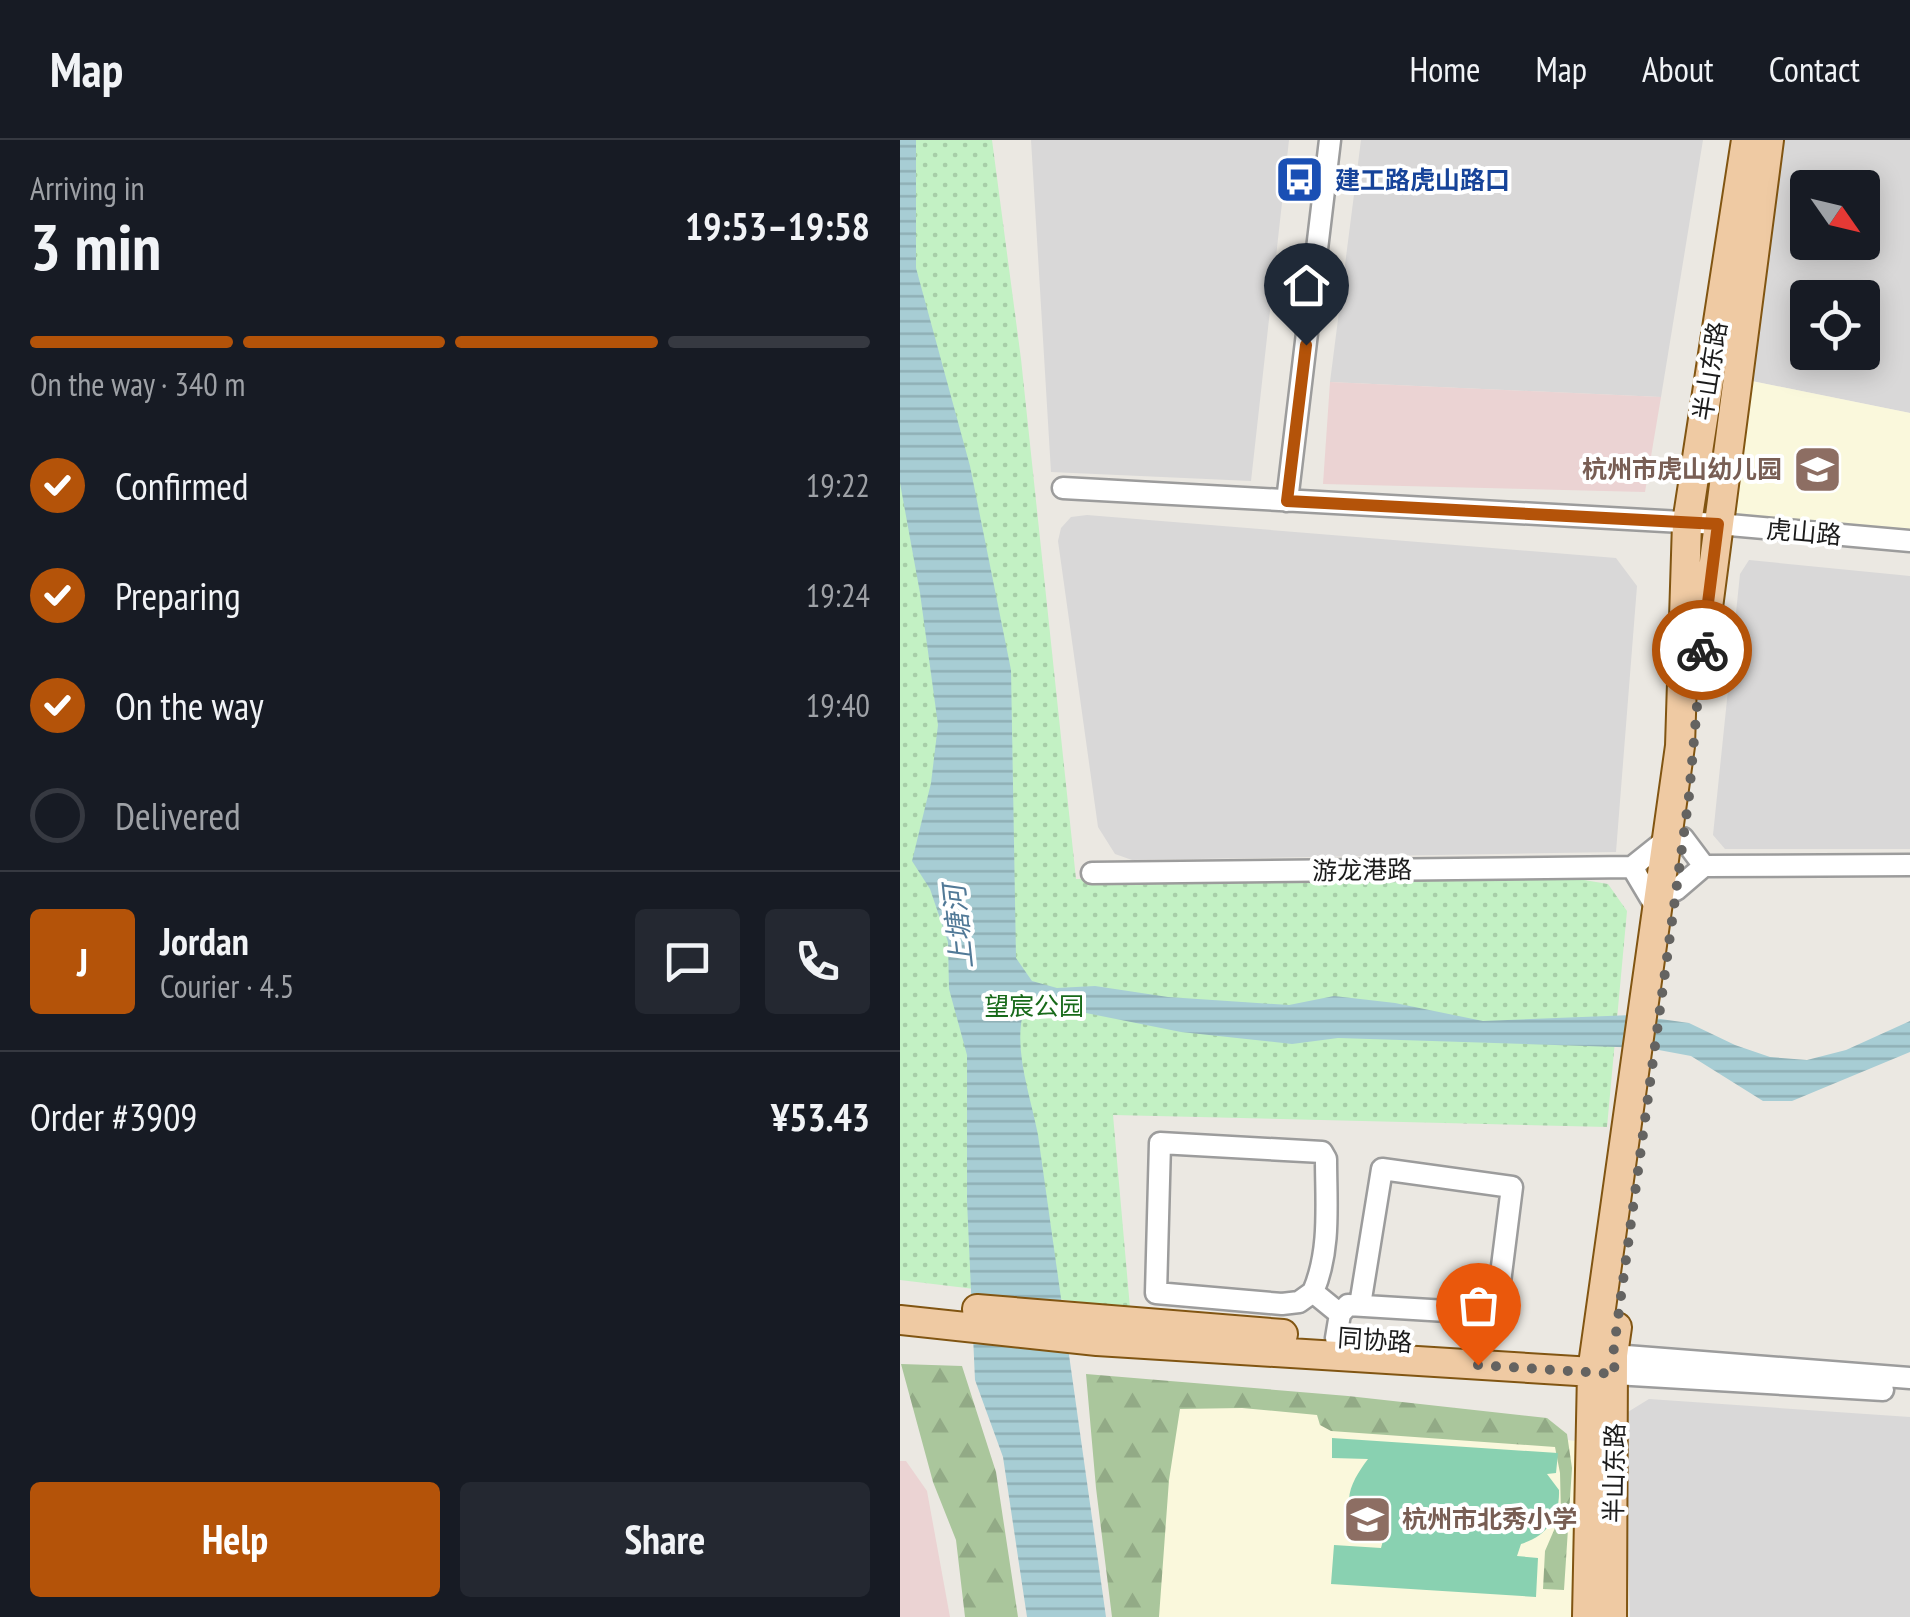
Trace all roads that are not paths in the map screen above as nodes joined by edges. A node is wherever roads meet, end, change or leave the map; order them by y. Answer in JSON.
{"nodes":[{"id":1,"x":1330,"y":140,"type":"edge"},
{"id":2,"x":1746,"y":140,"type":"edge"},
{"id":3,"x":1769,"y":140,"type":"edge"},
{"id":4,"x":1063,"y":488,"type":"dead end"},
{"id":5,"x":1287,"y":501,"type":"junction"},
{"id":6,"x":1687,"y":524,"type":"junction"},
{"id":7,"x":1718,"y":524,"type":"junction"},
{"id":8,"x":1910,"y":541,"type":"edge"},
{"id":9,"x":1675,"y":838,"type":"junction"},
{"id":10,"x":1910,"y":865,"type":"edge"},
{"id":11,"x":1704,"y":866,"type":"junction"},
{"id":12,"x":1632,"y":867,"type":"junction"},
{"id":13,"x":1092,"y":872,"type":"dead end"},
{"id":14,"x":1667,"y":900,"type":"junction"},
{"id":15,"x":1313,"y":1292,"type":"junction"},
{"id":16,"x":907,"y":1311,"type":"edge"},
{"id":17,"x":1345,"y":1319,"type":"junction"},
{"id":18,"x":1096,"y":1330,"type":"junction"},
{"id":19,"x":1604,"y":1364,"type":"junction"},
{"id":20,"x":1910,"y":1378,"type":"edge"},
{"id":21,"x":1910,"y":1391,"type":"edge"},
{"id":22,"x":1587,"y":1617,"type":"edge"},
{"id":23,"x":1612,"y":1617,"type":"edge"}],
"edges":[{"from":1,"to":5,"type":"street"},
{"from":2,"to":6,"type":"main road","name":"半山东路"},
{"from":3,"to":7,"type":"main road","name":"半山东路"},
{"from":4,"to":5,"type":"street"},
{"from":5,"to":6,"type":"street","name":"虎山路"},
{"from":6,"to":7,"type":"street","name":"虎山路"},
{"from":6,"to":9,"type":"main road","name":"半山东路"},
{"from":7,"to":8,"type":"street","name":"虎山路"},
{"from":7,"to":9,"type":"main road","name":"半山东路"},
{"from":9,"to":11,"type":"street"},
{"from":9,"to":12,"type":"street"},
{"from":9,"to":14,"type":"main road","name":"半山东路"},
{"from":10,"to":11,"type":"street"},
{"from":11,"to":14,"type":"street"},
{"from":12,"to":13,"type":"street","name":"游龙港路"},
{"from":12,"to":14,"type":"street"},
{"from":14,"to":19,"type":"main road","name":"半山东路"},
{"from":15,"to":15,"type":"street"},
{"from":15,"to":17,"type":"street"},
{"from":16,"to":18,"type":"main road","name":"同协路"},
{"from":17,"to":17,"type":"street"},
{"from":17,"to":18,"type":"main road","name":"同协路"},
{"from":17,"to":19,"type":"main road","name":"同协路"},
{"from":18,"to":19,"type":"main road","name":"同协路"},
{"from":19,"to":20,"type":"street","name":"同协路"},
{"from":19,"to":21,"type":"street","name":"同协路"},
{"from":19,"to":22,"type":"main road","name":"半山东路"},
{"from":19,"to":23,"type":"main road","name":"半山东路"}]}
